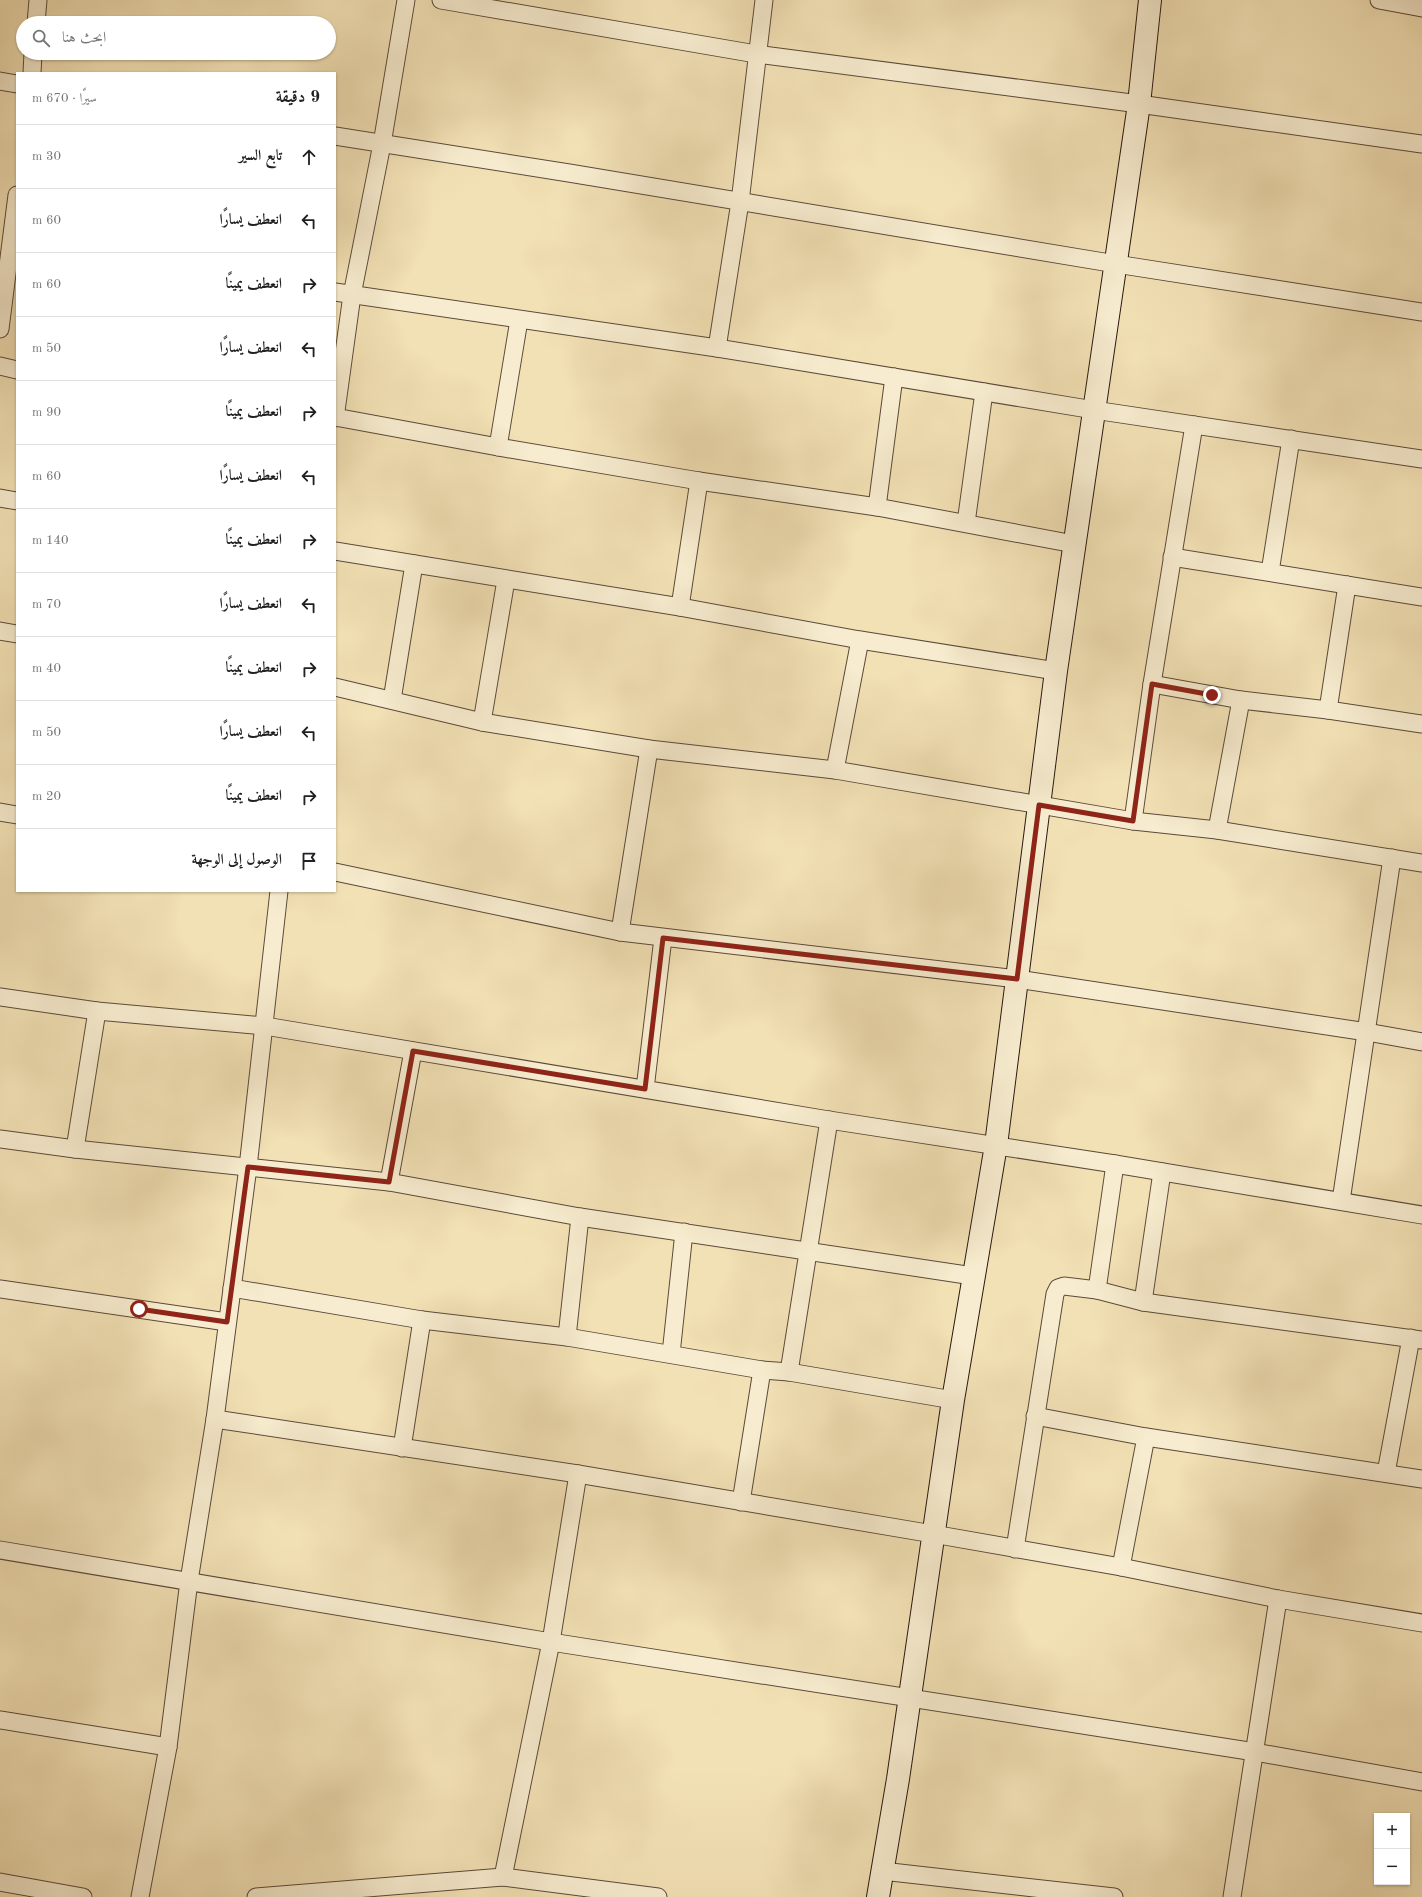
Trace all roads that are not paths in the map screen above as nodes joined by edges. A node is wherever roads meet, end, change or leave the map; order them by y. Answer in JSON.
{"nodes":[{"id":1,"x":38,"y":0,"type":"edge"},
{"id":2,"x":406,"y":0,"type":"edge"},
{"id":3,"x":441,"y":0,"type":"edge"},
{"id":4,"x":764,"y":0,"type":"edge"},
{"id":5,"x":1150,"y":0,"type":"edge"},
{"id":6,"x":1379,"y":0,"type":"edge"},
{"id":7,"x":1422,"y":8,"type":"edge"},
{"id":8,"x":37,"y":16,"type":"edge"},
{"id":9,"x":756,"y":54,"type":"junction"},
{"id":10,"x":33,"y":60,"type":"edge"},
{"id":11,"x":32,"y":72,"type":"edge"},
{"id":12,"x":0,"y":81,"type":"edge"},
{"id":13,"x":16,"y":84,"type":"edge"},
{"id":14,"x":1139,"y":104,"type":"junction"},
{"id":15,"x":336,"y":136,"type":"edge"},
{"id":16,"x":382,"y":144,"type":"junction"},
{"id":17,"x":1422,"y":144,"type":"edge"},
{"id":18,"x":740,"y":202,"type":"junction"},
{"id":19,"x":16,"y":209,"type":"edge"},
{"id":20,"x":14,"y":238,"type":"edge"},
{"id":21,"x":1116,"y":264,"type":"junction"},
{"id":22,"x":336,"y":292,"type":"edge"},
{"id":23,"x":352,"y":295,"type":"junction"},
{"id":24,"x":1422,"y":312,"type":"edge"},
{"id":25,"x":519,"y":320,"type":"junction"},
{"id":26,"x":0,"y":329,"type":"edge"},
{"id":27,"x":717,"y":348,"type":"junction"},
{"id":28,"x":0,"y":366,"type":"edge"},
{"id":29,"x":16,"y":370,"type":"edge"},
{"id":30,"x":894,"y":377,"type":"junction"},
{"id":31,"x":984,"y":392,"type":"junction"},
{"id":32,"x":336,"y":410,"type":"edge"},
{"id":33,"x":1094,"y":410,"type":"junction"},
{"id":34,"x":336,"y":417,"type":"edge"},
{"id":35,"x":1194,"y":425,"type":"junction"},
{"id":36,"x":1291,"y":439,"type":"junction"},
{"id":37,"x":498,"y":448,"type":"junction"},
{"id":38,"x":1422,"y":459,"type":"edge"},
{"id":39,"x":699,"y":481,"type":"junction"},
{"id":40,"x":0,"y":498,"type":"edge"},
{"id":41,"x":16,"y":501,"type":"edge"},
{"id":42,"x":877,"y":507,"type":"junction"},
{"id":43,"x":966,"y":523,"type":"junction"},
{"id":44,"x":1074,"y":544,"type":"junction"},
{"id":45,"x":336,"y":551,"type":"edge"},
{"id":46,"x":1172,"y":557,"type":"junction"},
{"id":47,"x":414,"y":564,"type":"junction"},
{"id":48,"x":1270,"y":572,"type":"junction"},
{"id":49,"x":506,"y":580,"type":"junction"},
{"id":50,"x":1347,"y":585,"type":"junction"},
{"id":51,"x":1422,"y":597,"type":"edge"},
{"id":52,"x":680,"y":607,"type":"junction"},
{"id":53,"x":0,"y":631,"type":"edge"},
{"id":54,"x":16,"y":634,"type":"edge"},
{"id":55,"x":860,"y":640,"type":"junction"},
{"id":56,"x":1056,"y":671,"type":"junction"},
{"id":57,"x":1152,"y":684,"type":"junction"},
{"id":58,"x":336,"y":687,"type":"edge"},
{"id":59,"x":392,"y":700,"type":"junction"},
{"id":60,"x":1241,"y":700,"type":"junction"},
{"id":61,"x":1328,"y":710,"type":"junction"},
{"id":62,"x":482,"y":722,"type":"junction"},
{"id":63,"x":1422,"y":724,"type":"edge"},
{"id":64,"x":649,"y":749,"type":"junction"},
{"id":65,"x":835,"y":770,"type":"junction"},
{"id":66,"x":1039,"y":805,"type":"junction"},
{"id":67,"x":0,"y":812,"type":"edge"},
{"id":68,"x":16,"y":815,"type":"edge"},
{"id":69,"x":1133,"y":821,"type":"junction"},
{"id":70,"x":1217,"y":830,"type":"junction"},
{"id":71,"x":1392,"y":858,"type":"junction"},
{"id":72,"x":1422,"y":863,"type":"edge"},
{"id":73,"x":336,"y":872,"type":"edge"},
{"id":74,"x":279,"y":892,"type":"edge"},
{"id":75,"x":620,"y":932,"type":"junction"},
{"id":76,"x":663,"y":938,"type":"junction"},
{"id":77,"x":1017,"y":979,"type":"junction"},
{"id":78,"x":0,"y":997,"type":"edge"},
{"id":79,"x":97,"y":1012,"type":"junction"},
{"id":80,"x":265,"y":1026,"type":"junction"},
{"id":81,"x":1367,"y":1032,"type":"junction"},
{"id":82,"x":1422,"y":1042,"type":"edge"},
{"id":83,"x":413,"y":1051,"type":"junction"},
{"id":84,"x":645,"y":1089,"type":"junction"},
{"id":85,"x":829,"y":1120,"type":"junction"},
{"id":86,"x":0,"y":1139,"type":"edge"},
{"id":87,"x":996,"y":1145,"type":"junction"},
{"id":88,"x":75,"y":1149,"type":"junction"},
{"id":89,"x":1115,"y":1164,"type":"junction"},
{"id":90,"x":248,"y":1167,"type":"junction"},
{"id":91,"x":1162,"y":1172,"type":"junction"},
{"id":92,"x":389,"y":1182,"type":"junction"},
{"id":93,"x":1341,"y":1201,"type":"junction"},
{"id":94,"x":1422,"y":1215,"type":"edge"},
{"id":95,"x":580,"y":1217,"type":"junction"},
{"id":96,"x":684,"y":1232,"type":"junction"},
{"id":97,"x":809,"y":1250,"type":"junction"},
{"id":98,"x":973,"y":1276,"type":"junction"},
{"id":99,"x":232,"y":1288,"type":"junction"},
{"id":100,"x":0,"y":1289,"type":"edge"},
{"id":101,"x":1097,"y":1290,"type":"junction"},
{"id":102,"x":1144,"y":1302,"type":"junction"},
{"id":103,"x":422,"y":1320,"type":"junction"},
{"id":104,"x":227,"y":1322,"type":"junction"},
{"id":105,"x":567,"y":1337,"type":"junction"},
{"id":106,"x":1416,"y":1339,"type":"edge"},
{"id":107,"x":671,"y":1354,"type":"junction"},
{"id":108,"x":762,"y":1370,"type":"junction"},
{"id":109,"x":789,"y":1372,"type":"junction"},
{"id":110,"x":953,"y":1400,"type":"junction"},
{"id":111,"x":1035,"y":1416,"type":"junction"},
{"id":112,"x":215,"y":1419,"type":"junction"},
{"id":113,"x":1146,"y":1437,"type":"junction"},
{"id":114,"x":402,"y":1448,"type":"junction"},
{"id":115,"x":1386,"y":1473,"type":"junction"},
{"id":116,"x":578,"y":1474,"type":"junction"},
{"id":117,"x":1422,"y":1479,"type":"edge"},
{"id":118,"x":741,"y":1502,"type":"junction"},
{"id":119,"x":933,"y":1534,"type":"junction"},
{"id":120,"x":1015,"y":1549,"type":"junction"},
{"id":121,"x":0,"y":1550,"type":"edge"},
{"id":122,"x":1120,"y":1567,"type":"junction"},
{"id":123,"x":189,"y":1580,"type":"junction"},
{"id":124,"x":1278,"y":1599,"type":"junction"},
{"id":125,"x":1422,"y":1623,"type":"edge"},
{"id":126,"x":551,"y":1642,"type":"junction"},
{"id":127,"x":909,"y":1697,"type":"junction"},
{"id":128,"x":0,"y":1720,"type":"edge"},
{"id":129,"x":168,"y":1747,"type":"junction"},
{"id":130,"x":1255,"y":1752,"type":"junction"},
{"id":131,"x":1422,"y":1782,"type":"edge"},
{"id":132,"x":882,"y":1871,"type":"junction"},
{"id":133,"x":503,"y":1877,"type":"junction"},
{"id":134,"x":0,"y":1882,"type":"edge"},
{"id":135,"x":83,"y":1897,"type":"edge"},
{"id":136,"x":140,"y":1897,"type":"edge"},
{"id":137,"x":256,"y":1897,"type":"edge"},
{"id":138,"x":658,"y":1897,"type":"edge"},
{"id":139,"x":878,"y":1897,"type":"edge"},
{"id":140,"x":1114,"y":1897,"type":"edge"},
{"id":141,"x":1232,"y":1897,"type":"edge"}],
"edges":[{"from":1,"to":8,"type":"street"},
{"from":2,"to":16,"type":"street"},
{"from":3,"to":9,"type":"street"},
{"from":4,"to":9,"type":"street"},
{"from":5,"to":14,"type":"street"},
{"from":6,"to":7,"type":"street"},
{"from":9,"to":14,"type":"street"},
{"from":9,"to":18,"type":"street"},
{"from":10,"to":11,"type":"street"},
{"from":12,"to":13,"type":"street"},
{"from":14,"to":17,"type":"street"},
{"from":14,"to":21,"type":"street"},
{"from":15,"to":16,"type":"street"},
{"from":16,"to":18,"type":"street"},
{"from":16,"to":23,"type":"street"},
{"from":18,"to":21,"type":"street"},
{"from":18,"to":27,"type":"street"},
{"from":19,"to":20,"type":"street"},
{"from":20,"to":26,"type":"street"},
{"from":21,"to":24,"type":"street"},
{"from":21,"to":33,"type":"street"},
{"from":22,"to":23,"type":"street"},
{"from":23,"to":25,"type":"street"},
{"from":23,"to":32,"type":"street"},
{"from":25,"to":27,"type":"street"},
{"from":25,"to":37,"type":"street"},
{"from":27,"to":30,"type":"street"},
{"from":28,"to":29,"type":"street"},
{"from":30,"to":31,"type":"street"},
{"from":30,"to":42,"type":"street"},
{"from":31,"to":33,"type":"street"},
{"from":31,"to":43,"type":"street"},
{"from":33,"to":35,"type":"street"},
{"from":33,"to":44,"type":"street"},
{"from":34,"to":37,"type":"street"},
{"from":35,"to":36,"type":"street"},
{"from":35,"to":46,"type":"street"},
{"from":36,"to":38,"type":"street"},
{"from":36,"to":48,"type":"street"},
{"from":37,"to":39,"type":"street"},
{"from":39,"to":42,"type":"street"},
{"from":39,"to":52,"type":"street"},
{"from":40,"to":41,"type":"street"},
{"from":42,"to":43,"type":"street"},
{"from":43,"to":44,"type":"street"},
{"from":44,"to":56,"type":"street"},
{"from":45,"to":47,"type":"street"},
{"from":46,"to":48,"type":"street"},
{"from":46,"to":57,"type":"street"},
{"from":47,"to":49,"type":"street"},
{"from":47,"to":59,"type":"street"},
{"from":48,"to":50,"type":"street"},
{"from":49,"to":52,"type":"street"},
{"from":49,"to":62,"type":"street"},
{"from":50,"to":51,"type":"street"},
{"from":50,"to":61,"type":"street"},
{"from":52,"to":55,"type":"street"},
{"from":53,"to":54,"type":"street"},
{"from":55,"to":56,"type":"street"},
{"from":55,"to":65,"type":"street"},
{"from":56,"to":66,"type":"street"},
{"from":57,"to":60,"type":"street"},
{"from":57,"to":69,"type":"street"},
{"from":58,"to":59,"type":"street"},
{"from":59,"to":62,"type":"street"},
{"from":60,"to":61,"type":"street"},
{"from":60,"to":70,"type":"street"},
{"from":61,"to":63,"type":"street"},
{"from":62,"to":64,"type":"street"},
{"from":64,"to":65,"type":"street"},
{"from":64,"to":75,"type":"street"},
{"from":65,"to":66,"type":"street"},
{"from":66,"to":69,"type":"street"},
{"from":66,"to":77,"type":"street"},
{"from":67,"to":68,"type":"street"},
{"from":69,"to":70,"type":"street"},
{"from":70,"to":71,"type":"street"},
{"from":71,"to":72,"type":"street"},
{"from":71,"to":81,"type":"street"},
{"from":73,"to":75,"type":"street"},
{"from":74,"to":80,"type":"street"},
{"from":75,"to":76,"type":"street"},
{"from":76,"to":77,"type":"street"},
{"from":76,"to":84,"type":"street"},
{"from":77,"to":81,"type":"street"},
{"from":77,"to":87,"type":"street"},
{"from":78,"to":79,"type":"street"},
{"from":79,"to":80,"type":"street"},
{"from":79,"to":88,"type":"street"},
{"from":80,"to":83,"type":"street"},
{"from":80,"to":90,"type":"street"},
{"from":81,"to":82,"type":"street"},
{"from":81,"to":93,"type":"street"},
{"from":83,"to":84,"type":"street"},
{"from":83,"to":92,"type":"street"},
{"from":84,"to":85,"type":"street"},
{"from":85,"to":87,"type":"street"},
{"from":85,"to":97,"type":"street"},
{"from":86,"to":88,"type":"street"},
{"from":87,"to":89,"type":"street"},
{"from":87,"to":98,"type":"street"},
{"from":88,"to":90,"type":"street"},
{"from":89,"to":91,"type":"street"},
{"from":89,"to":101,"type":"street"},
{"from":90,"to":92,"type":"street"},
{"from":90,"to":99,"type":"street"},
{"from":91,"to":93,"type":"street"},
{"from":91,"to":102,"type":"street"},
{"from":92,"to":95,"type":"street"},
{"from":93,"to":94,"type":"street"},
{"from":95,"to":96,"type":"street"},
{"from":95,"to":105,"type":"street"},
{"from":96,"to":97,"type":"street"},
{"from":96,"to":107,"type":"street"},
{"from":97,"to":98,"type":"street"},
{"from":97,"to":109,"type":"street"},
{"from":98,"to":110,"type":"street"},
{"from":99,"to":103,"type":"street"},
{"from":99,"to":104,"type":"street"},
{"from":100,"to":104,"type":"street"},
{"from":101,"to":102,"type":"street"},
{"from":101,"to":111,"type":"street"},
{"from":102,"to":106,"type":"street"},
{"from":103,"to":105,"type":"street"},
{"from":103,"to":114,"type":"street"},
{"from":104,"to":112,"type":"street"},
{"from":105,"to":107,"type":"street"},
{"from":106,"to":115,"type":"street"},
{"from":107,"to":108,"type":"street"},
{"from":108,"to":109,"type":"street"},
{"from":108,"to":118,"type":"street"},
{"from":109,"to":110,"type":"street"},
{"from":110,"to":119,"type":"street"},
{"from":111,"to":113,"type":"street"},
{"from":111,"to":120,"type":"street"},
{"from":112,"to":114,"type":"street"},
{"from":112,"to":123,"type":"street"},
{"from":113,"to":115,"type":"street"},
{"from":113,"to":122,"type":"street"},
{"from":114,"to":116,"type":"street"},
{"from":115,"to":117,"type":"street"},
{"from":116,"to":118,"type":"street"},
{"from":116,"to":126,"type":"street"},
{"from":118,"to":119,"type":"street"},
{"from":119,"to":120,"type":"street"},
{"from":119,"to":127,"type":"street"},
{"from":120,"to":122,"type":"street"},
{"from":121,"to":123,"type":"street"},
{"from":122,"to":124,"type":"street"},
{"from":123,"to":126,"type":"street"},
{"from":123,"to":129,"type":"street"},
{"from":124,"to":125,"type":"street"},
{"from":124,"to":130,"type":"street"},
{"from":126,"to":127,"type":"street"},
{"from":126,"to":133,"type":"street"},
{"from":127,"to":130,"type":"street"},
{"from":127,"to":132,"type":"street"},
{"from":128,"to":129,"type":"street"},
{"from":129,"to":136,"type":"street"},
{"from":130,"to":131,"type":"street"},
{"from":130,"to":141,"type":"street"},
{"from":132,"to":139,"type":"street"},
{"from":132,"to":140,"type":"street"},
{"from":133,"to":137,"type":"street"},
{"from":133,"to":138,"type":"street"},
{"from":134,"to":135,"type":"street"}]}
